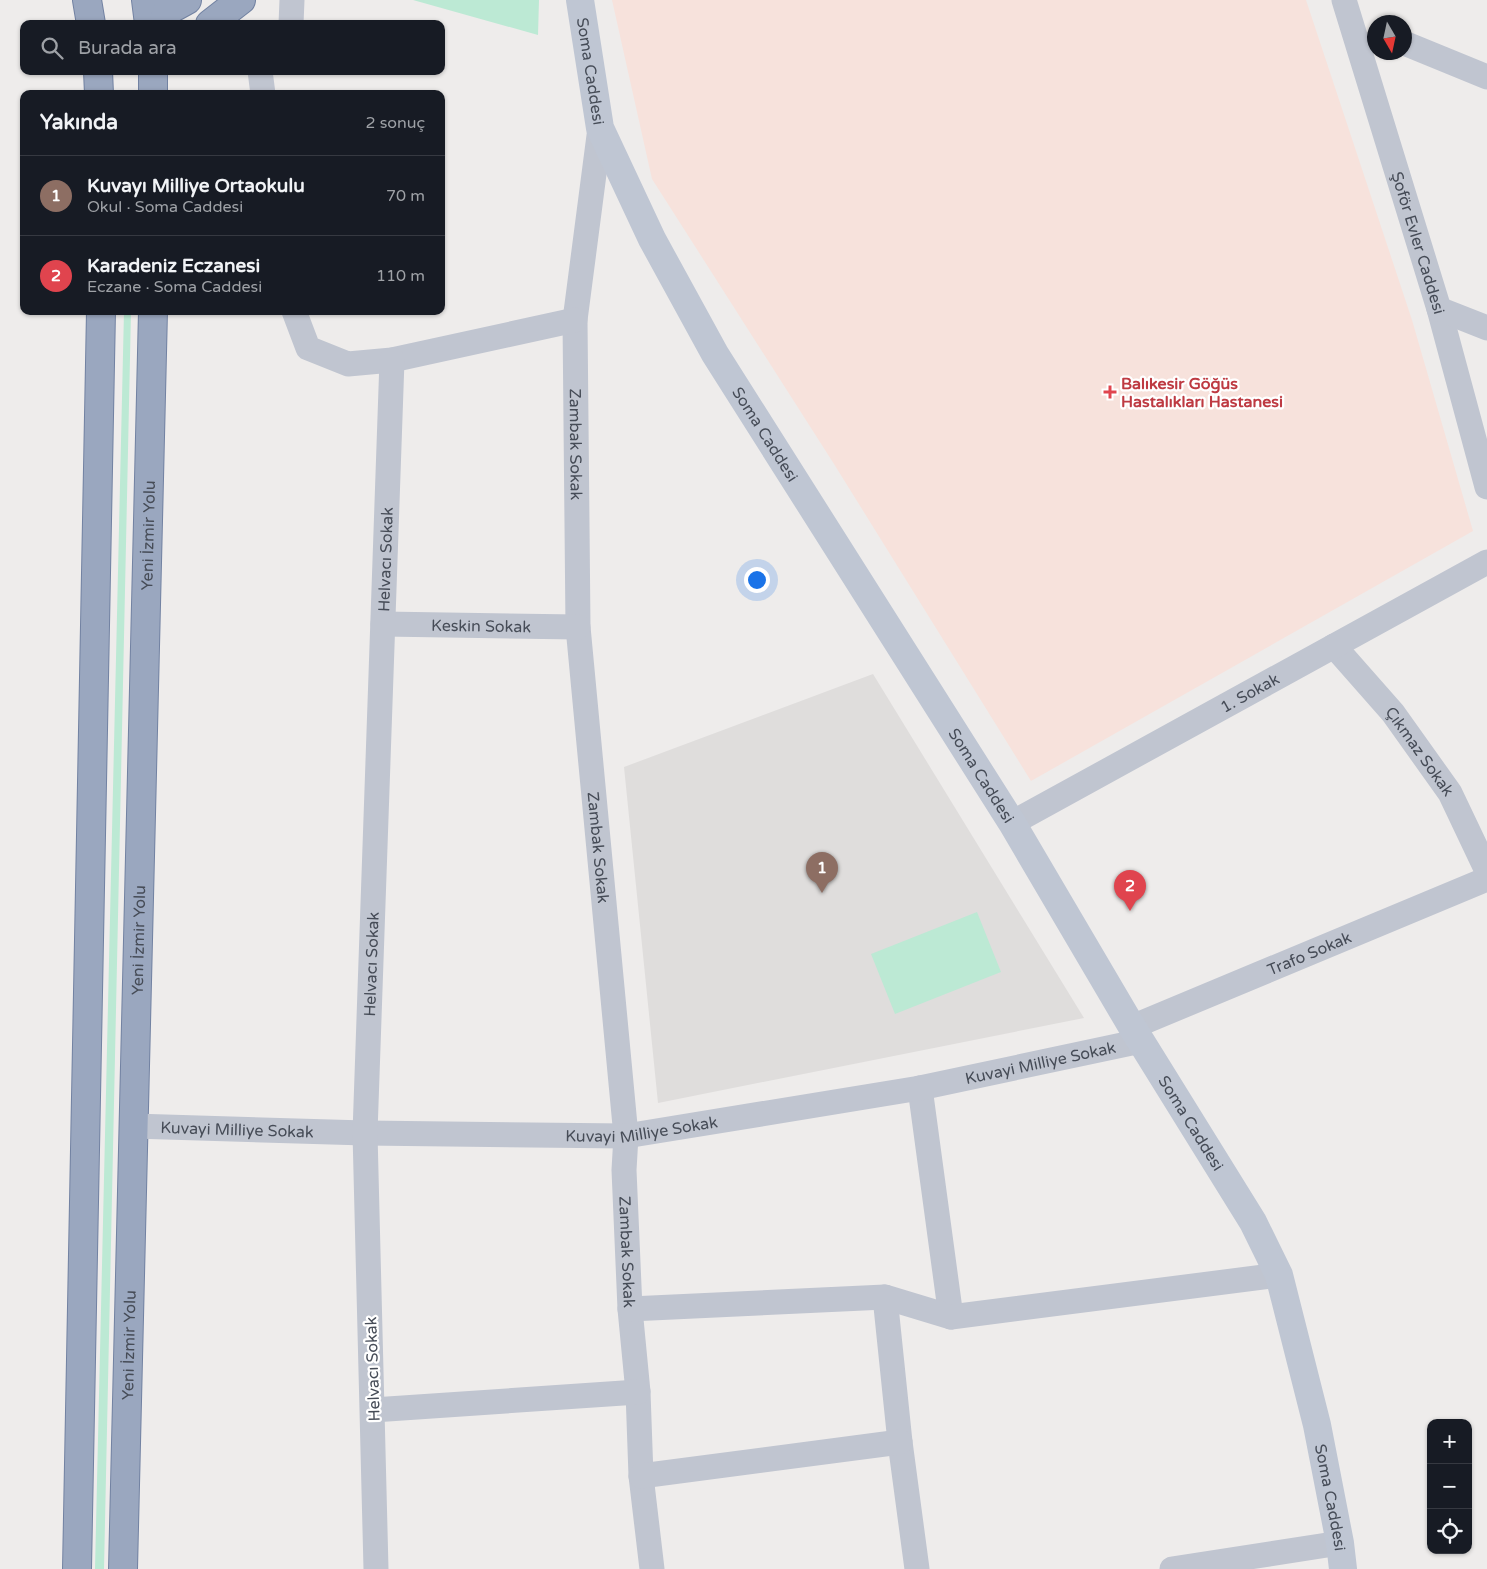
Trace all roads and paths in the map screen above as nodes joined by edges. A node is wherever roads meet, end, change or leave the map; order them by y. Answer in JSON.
{"nodes":[{"id":1,"x":87,"y":0,"type":"edge"},
{"id":2,"x":146,"y":0,"type":"edge"},
{"id":3,"x":187,"y":0,"type":"edge"},
{"id":4,"x":241,"y":0,"type":"edge"},
{"id":5,"x":292,"y":0,"type":"edge"},
{"id":6,"x":580,"y":0,"type":"edge"},
{"id":7,"x":1348,"y":10,"type":"edge"},
{"id":8,"x":90,"y":20,"type":"edge"},
{"id":9,"x":148,"y":20,"type":"edge"},
{"id":10,"x":164,"y":20,"type":"edge"},
{"id":11,"x":215,"y":20,"type":"edge"},
{"id":12,"x":291,"y":20,"type":"edge"},
{"id":13,"x":1367,"y":25,"type":"edge"},
{"id":14,"x":1412,"y":46,"type":"edge"},
{"id":15,"x":98,"y":75,"type":"edge"},
{"id":16,"x":153,"y":75,"type":"edge"},
{"id":17,"x":261,"y":75,"type":"edge"},
{"id":18,"x":1487,"y":78,"type":"edge"},
{"id":19,"x":98,"y":90,"type":"edge"},
{"id":20,"x":152,"y":90,"type":"edge"},
{"id":21,"x":262,"y":90,"type":"edge"},
{"id":22,"x":600,"y":128,"type":"junction"},
{"id":23,"x":1439,"y":309,"type":"junction"},
{"id":24,"x":101,"y":315,"type":"edge"},
{"id":25,"x":153,"y":315,"type":"edge"},
{"id":26,"x":296,"y":315,"type":"edge"},
{"id":27,"x":575,"y":320,"type":"junction"},
{"id":28,"x":1487,"y":328,"type":"edge"},
{"id":29,"x":392,"y":360,"type":"junction"},
{"id":30,"x":1487,"y":487,"type":"edge"},
{"id":31,"x":1487,"y":562,"type":"edge"},
{"id":32,"x":383,"y":624,"type":"junction"},
{"id":33,"x":578,"y":627,"type":"junction"},
{"id":34,"x":1334,"y":646,"type":"junction"},
{"id":35,"x":1012,"y":823,"type":"junction"},
{"id":36,"x":1487,"y":871,"type":"edge"},
{"id":37,"x":1487,"y":879,"type":"edge"},
{"id":38,"x":1137,"y":1034,"type":"junction"},
{"id":39,"x":920,"y":1088,"type":"junction"},
{"id":40,"x":133,"y":1126,"type":"junction"},
{"id":41,"x":365,"y":1133,"type":"junction"},
{"id":42,"x":626,"y":1136,"type":"junction"},
{"id":43,"x":1279,"y":1275,"type":"junction"},
{"id":44,"x":885,"y":1297,"type":"junction"},
{"id":45,"x":630,"y":1309,"type":"junction"},
{"id":46,"x":951,"y":1317,"type":"junction"},
{"id":47,"x":638,"y":1392,"type":"junction"},
{"id":48,"x":373,"y":1410,"type":"junction"},
{"id":49,"x":900,"y":1442,"type":"junction"},
{"id":50,"x":641,"y":1476,"type":"junction"},
{"id":51,"x":1342,"y":1556,"type":"edge"},
{"id":52,"x":77,"y":1569,"type":"edge"},
{"id":53,"x":123,"y":1569,"type":"edge"},
{"id":54,"x":376,"y":1569,"type":"edge"},
{"id":55,"x":652,"y":1569,"type":"edge"},
{"id":56,"x":917,"y":1569,"type":"edge"},
{"id":57,"x":1172,"y":1569,"type":"edge"}],
"edges":[{"from":1,"to":8,"type":"highway"},
{"from":2,"to":9,"type":"highway"},
{"from":3,"to":10,"type":"highway"},
{"from":4,"to":11,"type":"highway"},
{"from":5,"to":12,"type":"street"},
{"from":6,"to":22,"type":"main road","name":"Soma Caddesi"},
{"from":7,"to":13,"type":"street"},
{"from":7,"to":23,"type":"street","name":"Şoför Evler Caddesi"},
{"from":14,"to":18,"type":"street"},
{"from":15,"to":19,"type":"highway"},
{"from":16,"to":20,"type":"highway"},
{"from":17,"to":21,"type":"street"},
{"from":22,"to":27,"type":"street","name":"Zambak Sokak"},
{"from":22,"to":35,"type":"main road","name":"Soma Caddesi"},
{"from":23,"to":28,"type":"street"},
{"from":23,"to":30,"type":"street","name":"Şoför Evler Caddesi"},
{"from":24,"to":52,"type":"highway"},
{"from":25,"to":40,"type":"highway","name":"Yeni İzmir Yolu"},
{"from":26,"to":29,"type":"street"},
{"from":27,"to":29,"type":"street"},
{"from":27,"to":33,"type":"street","name":"Zambak Sokak"},
{"from":29,"to":32,"type":"street","name":"Helvacı Sokak"},
{"from":31,"to":34,"type":"street","name":"1. Sokak"},
{"from":32,"to":33,"type":"street","name":"Keskin Sokak"},
{"from":32,"to":41,"type":"street","name":"Helvacı Sokak"},
{"from":33,"to":42,"type":"street","name":"Zambak Sokak"},
{"from":34,"to":35,"type":"street","name":"1. Sokak"},
{"from":34,"to":36,"type":"street","name":"Çıkmaz Sokak"},
{"from":35,"to":38,"type":"main road","name":"Soma Caddesi"},
{"from":37,"to":38,"type":"street","name":"Trafo Sokak"},
{"from":38,"to":39,"type":"street","name":"Kuvayi Milliye Sokak"},
{"from":38,"to":43,"type":"main road","name":"Soma Caddesi"},
{"from":39,"to":42,"type":"street","name":"Kuvayi Milliye Sokak"},
{"from":39,"to":46,"type":"street"},
{"from":40,"to":41,"type":"street","name":"Kuvayi Milliye Sokak"},
{"from":40,"to":53,"type":"highway","name":"Yeni İzmir Yolu"},
{"from":41,"to":42,"type":"street","name":"Kuvayi Milliye Sokak"},
{"from":41,"to":48,"type":"street","name":"Helvacı Sokak"},
{"from":42,"to":45,"type":"street","name":"Zambak Sokak"},
{"from":43,"to":46,"type":"street"},
{"from":43,"to":51,"type":"main road","name":"Soma Caddesi"},
{"from":44,"to":45,"type":"street"},
{"from":44,"to":46,"type":"street"},
{"from":44,"to":49,"type":"street"},
{"from":45,"to":47,"type":"street","name":"Zambak Sokak"},
{"from":47,"to":48,"type":"street"},
{"from":47,"to":50,"type":"street","name":"Zambak Sokak"},
{"from":48,"to":54,"type":"street","name":"Helvacı Sokak"},
{"from":49,"to":50,"type":"street"},
{"from":49,"to":56,"type":"street"},
{"from":50,"to":55,"type":"street","name":"Zambak Sokak"},
{"from":51,"to":57,"type":"street"}]}
